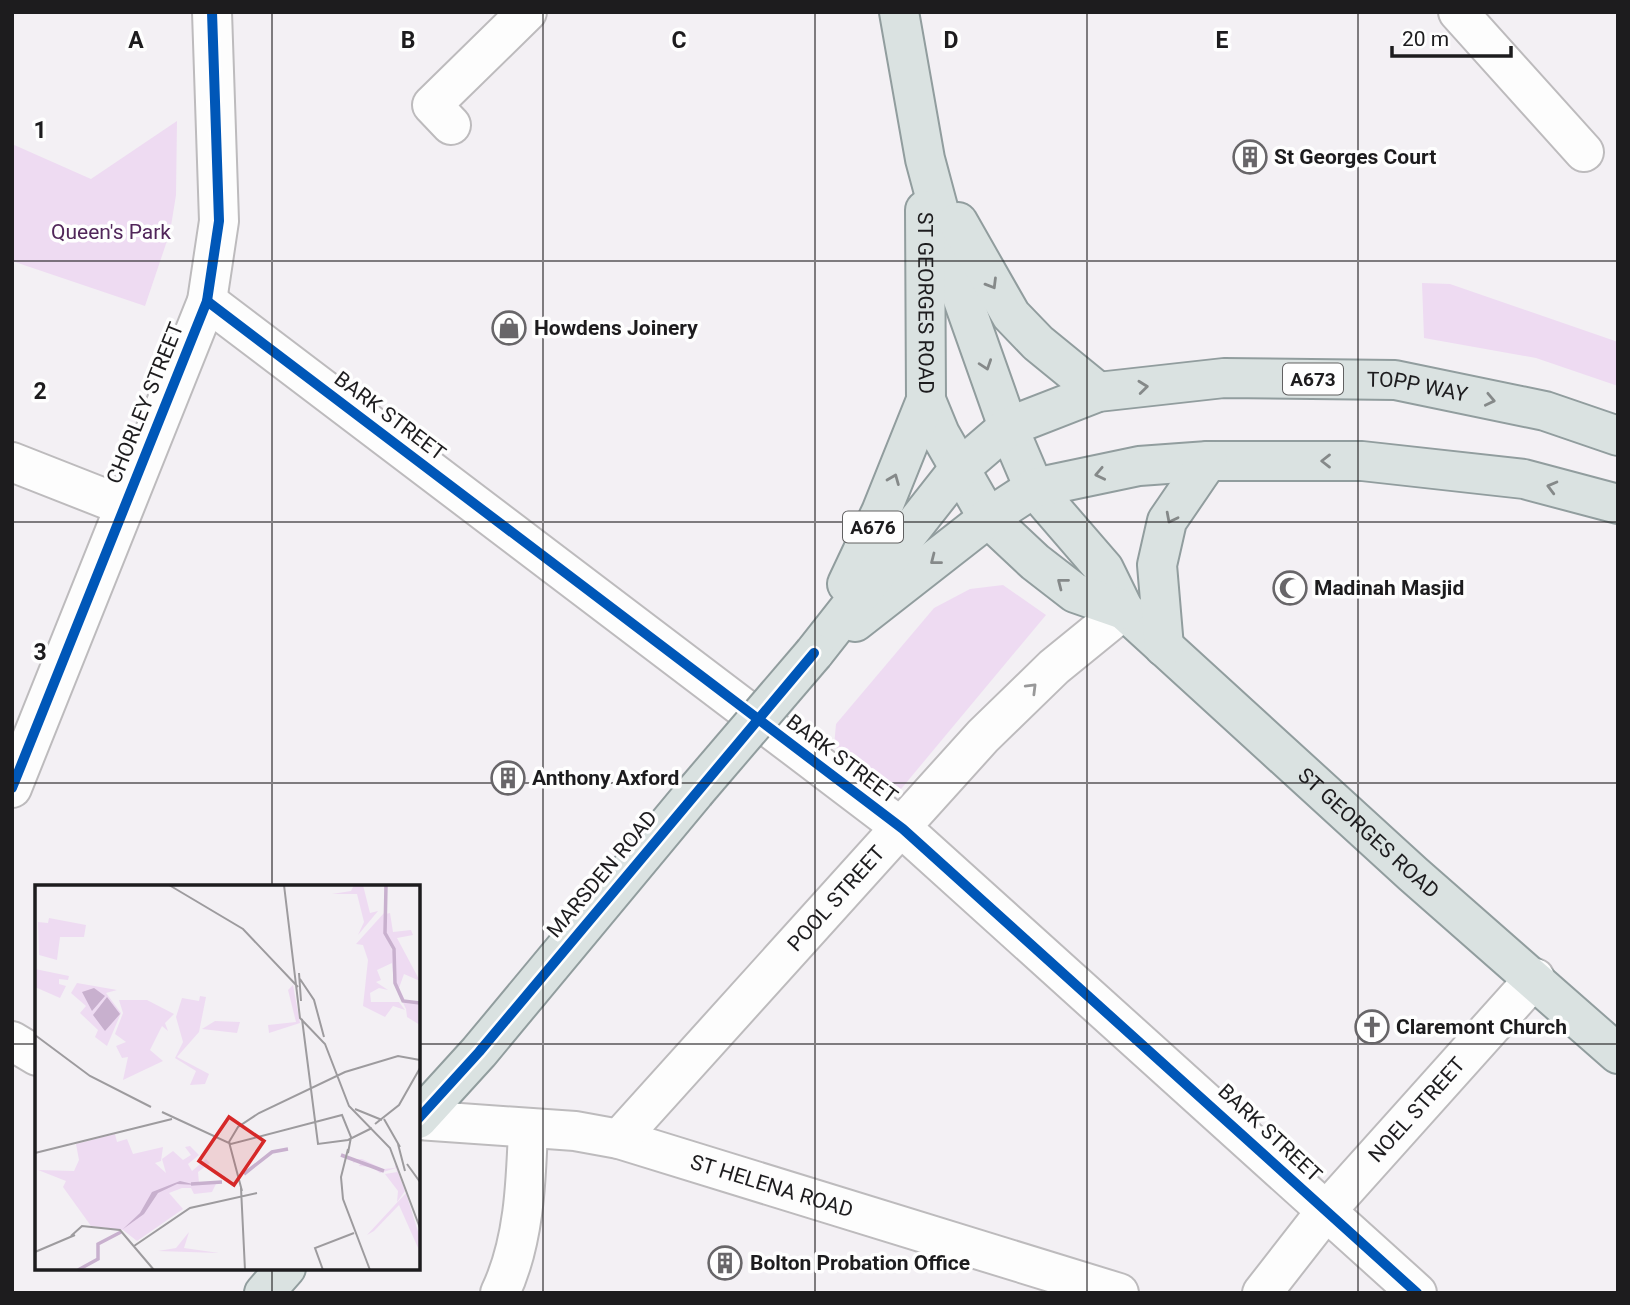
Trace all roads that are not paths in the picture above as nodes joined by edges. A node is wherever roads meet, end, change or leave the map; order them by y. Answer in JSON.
{"nodes":[{"id":1,"x":212,"y":12,"type":"edge"},
{"id":2,"x":527,"y":12,"type":"edge"},
{"id":3,"x":899,"y":12,"type":"edge"},
{"id":4,"x":1458,"y":12,"type":"edge"},
{"id":5,"x":451,"y":125,"type":"dead end"},
{"id":6,"x":1584,"y":152,"type":"dead end"},
{"id":7,"x":925,"y":159,"type":"junction"},
{"id":8,"x":207,"y":301,"type":"junction"},
{"id":9,"x":1098,"y":392,"type":"junction"},
{"id":10,"x":926,"y":400,"type":"junction"},
{"id":11,"x":1008,"y":427,"type":"junction"},
{"id":12,"x":1618,"y":436,"type":"edge"},
{"id":13,"x":1208,"y":461,"type":"junction"},
{"id":14,"x":12,"y":462,"type":"edge"},
{"id":15,"x":958,"y":470,"type":"junction"},
{"id":16,"x":1034,"y":488,"type":"junction"},
{"id":17,"x":1618,"y":505,"type":"edge"},
{"id":18,"x":124,"y":506,"type":"junction"},
{"id":19,"x":988,"y":517,"type":"junction"},
{"id":20,"x":1124,"y":610,"type":"junction"},
{"id":21,"x":1164,"y":647,"type":"junction"},
{"id":22,"x":814,"y":653,"type":"junction"},
{"id":23,"x":12,"y":788,"type":"edge"},
{"id":24,"x":903,"y":829,"type":"junction"},
{"id":25,"x":1535,"y":978,"type":"junction"},
{"id":26,"x":12,"y":1041,"type":"edge"},
{"id":27,"x":1618,"y":1054,"type":"edge"},
{"id":28,"x":35,"y":1055,"type":"edge"},
{"id":29,"x":420,"y":1117,"type":"edge"},
{"id":30,"x":420,"y":1119,"type":"edge"},
{"id":31,"x":528,"y":1129,"type":"junction"},
{"id":32,"x":619,"y":1139,"type":"junction"},
{"id":33,"x":1326,"y":1211,"type":"junction"},
{"id":34,"x":284,"y":1270,"type":"edge"},
{"id":35,"x":500,"y":1292,"type":"edge"},
{"id":36,"x":264,"y":1293,"type":"edge"},
{"id":37,"x":1119,"y":1293,"type":"edge"},
{"id":38,"x":1262,"y":1293,"type":"edge"},
{"id":39,"x":1416,"y":1293,"type":"edge"}],
"edges":[{"from":1,"to":8,"type":"street","name":"CHORLEY STREET"},
{"from":2,"to":5,"type":"street"},
{"from":3,"to":7,"type":"main road","name":"ST GEORGES ROAD"},
{"from":4,"to":6,"type":"street"},
{"from":7,"to":9,"type":"main road","one_way":true},
{"from":7,"to":10,"type":"main road","name":"ST GEORGES ROAD"},
{"from":7,"to":11,"type":"main road","name":"ST GEORGES ROAD","one_way":true},
{"from":8,"to":18,"type":"street","name":"CHORLEY STREET"},
{"from":8,"to":24,"type":"street","name":"BARK STREET"},
{"from":9,"to":11,"type":"main road","name":"TOPP WAY","number":"A673"},
{"from":9,"to":12,"type":"main road","name":"TOPP WAY","number":"A673","one_way":true},
{"from":10,"to":15,"type":"main road","name":"ST GEORGES ROAD"},
{"from":22,"to":10,"type":"main road","number":"A676","one_way":true},
{"from":11,"to":15,"type":"main road","name":"MARSDEN ROAD","number":"A673"},
{"from":11,"to":16,"type":"main road","name":"ST GEORGES ROAD"},
{"from":13,"to":16,"type":"main road","one_way":true},
{"from":17,"to":13,"type":"main road","one_way":true},
{"from":13,"to":21,"type":"main road","one_way":true},
{"from":14,"to":18,"type":"street"},
{"from":15,"to":19,"type":"main road","name":"ST GEORGES ROAD"},
{"from":15,"to":22,"type":"main road","name":"MARSDEN ROAD","number":"A676"},
{"from":16,"to":19,"type":"main road","name":"MARSDEN ROAD"},
{"from":16,"to":20,"type":"main road","name":"ST GEORGES ROAD"},
{"from":18,"to":23,"type":"street","name":"CHORLEY STREET"},
{"from":20,"to":19,"type":"main road","name":"ST GEORGES ROAD","one_way":true},
{"from":19,"to":22,"type":"main road","name":"MARSDEN ROAD","one_way":true},
{"from":20,"to":21,"type":"main road","name":"ST GEORGES ROAD"},
{"from":24,"to":20,"type":"street","name":"POOL STREET","one_way":true},
{"from":21,"to":25,"type":"main road","name":"ST GEORGES ROAD"},
{"from":22,"to":29,"type":"main road","name":"MARSDEN ROAD","bridge":true},
{"from":24,"to":32,"type":"street","name":"POOL STREET"},
{"from":24,"to":33,"type":"street","name":"BARK STREET"},
{"from":25,"to":27,"type":"main road","name":"ST GEORGES ROAD"},
{"from":25,"to":33,"type":"street","name":"NOEL STREET"},
{"from":26,"to":28,"type":"street"},
{"from":30,"to":31,"type":"street","name":"ST HELENA ROAD"},
{"from":31,"to":32,"type":"street","name":"ST HELENA ROAD"},
{"from":31,"to":35,"type":"street"},
{"from":32,"to":37,"type":"street","name":"ST HELENA ROAD"},
{"from":33,"to":38,"type":"street","name":"NOEL STREET"},
{"from":33,"to":39,"type":"street","name":"BARK STREET"},
{"from":34,"to":36,"type":"main road"}]}
